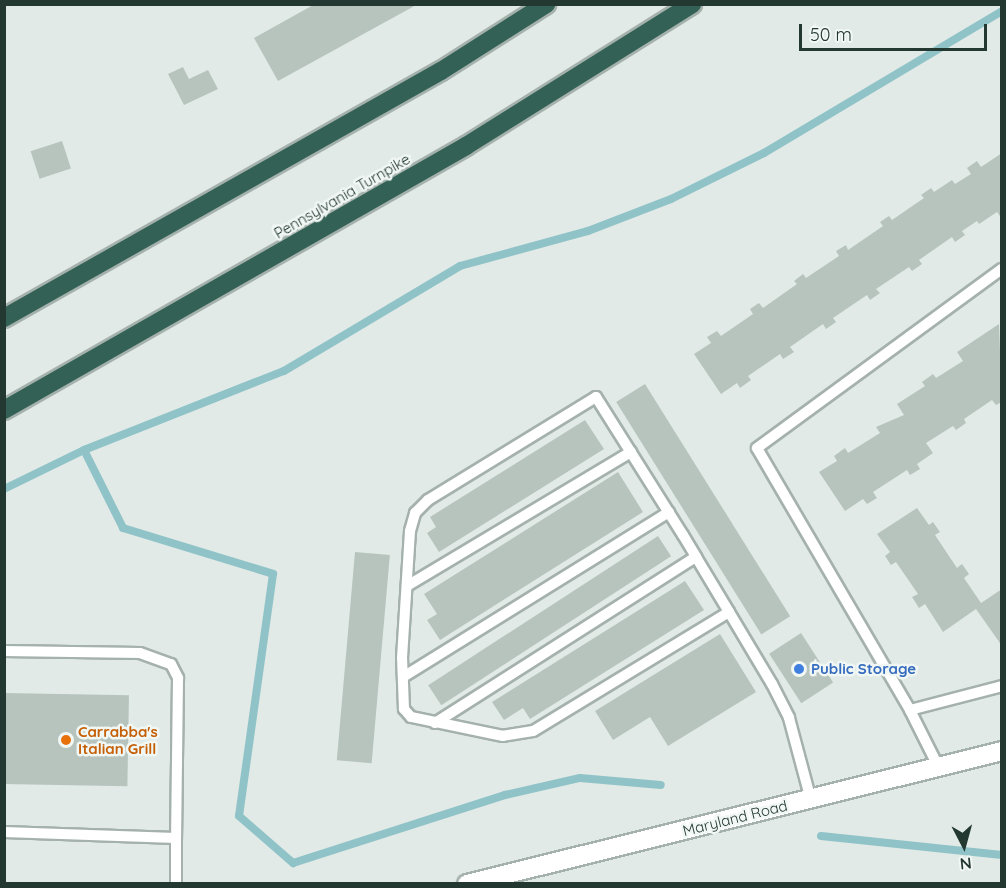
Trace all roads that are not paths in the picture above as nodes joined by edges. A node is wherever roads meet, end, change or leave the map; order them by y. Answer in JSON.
{"nodes":[{"id":1,"x":546,"y":4,"type":"edge"},
{"id":2,"x":692,"y":4,"type":"edge"},
{"id":3,"x":1002,"y":269,"type":"edge"},
{"id":4,"x":4,"y":318,"type":"edge"},
{"id":5,"x":4,"y":410,"type":"edge"},
{"id":6,"x":631,"y":452,"type":"junction"},
{"id":7,"x":669,"y":512,"type":"junction"},
{"id":8,"x":696,"y":557,"type":"junction"},
{"id":9,"x":406,"y":585,"type":"junction"},
{"id":10,"x":729,"y":612,"type":"junction"},
{"id":11,"x":4,"y":651,"type":"edge"},
{"id":12,"x":403,"y":677,"type":"junction"},
{"id":13,"x":1002,"y":686,"type":"edge"},
{"id":14,"x":910,"y":710,"type":"junction"},
{"id":15,"x":435,"y":723,"type":"junction"},
{"id":16,"x":1002,"y":751,"type":"edge"},
{"id":17,"x":938,"y":766,"type":"junction"},
{"id":18,"x":811,"y":800,"type":"junction"},
{"id":19,"x":4,"y":832,"type":"edge"},
{"id":20,"x":176,"y":837,"type":"junction"},
{"id":21,"x":525,"y":876,"type":"edge"},
{"id":22,"x":176,"y":884,"type":"edge"},
{"id":23,"x":467,"y":884,"type":"edge"}],
"edges":[{"from":1,"to":4,"type":"highway"},
{"from":2,"to":5,"type":"highway","name":"Pennsylvania Turnpike"},
{"from":3,"to":14,"type":"lane"},
{"from":6,"to":7,"type":"lane"},
{"from":6,"to":9,"type":"lane"},
{"from":6,"to":9,"type":"lane"},
{"from":7,"to":8,"type":"lane"},
{"from":7,"to":12,"type":"lane"},
{"from":8,"to":10,"type":"lane"},
{"from":8,"to":15,"type":"lane"},
{"from":9,"to":12,"type":"lane"},
{"from":10,"to":15,"type":"lane"},
{"from":10,"to":18,"type":"lane"},
{"from":11,"to":20,"type":"lane"},
{"from":12,"to":15,"type":"lane"},
{"from":13,"to":14,"type":"lane"},
{"from":14,"to":17,"type":"lane"},
{"from":16,"to":17,"type":"street","name":"Maryland Road"},
{"from":17,"to":18,"type":"street","name":"Maryland Road"},
{"from":18,"to":21,"type":"street","name":"Maryland Road"},
{"from":19,"to":20,"type":"lane"},
{"from":20,"to":22,"type":"lane"},
{"from":21,"to":23,"type":"street","name":"Maryland Road"}]}
